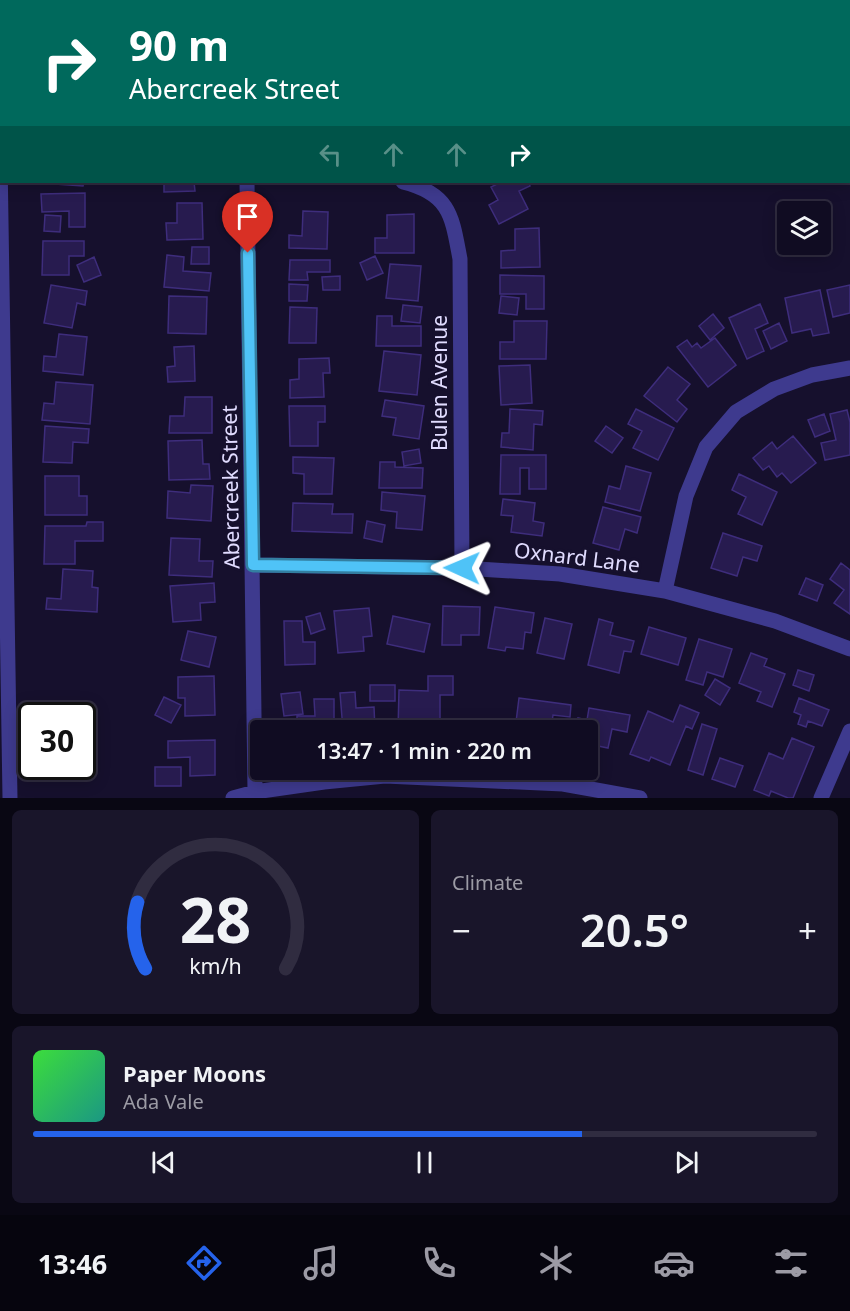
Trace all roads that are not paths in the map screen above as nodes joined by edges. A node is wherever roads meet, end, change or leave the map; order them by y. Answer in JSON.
{"nodes":[{"id":1,"x":0,"y":183,"type":"edge"},
{"id":2,"x":247,"y":183,"type":"edge"},
{"id":3,"x":407,"y":183,"type":"edge"},
{"id":4,"x":850,"y":368,"type":"edge"},
{"id":5,"x":253,"y":565,"type":"junction"},
{"id":6,"x":462,"y":568,"type":"junction"},
{"id":7,"x":665,"y":591,"type":"junction"},
{"id":8,"x":850,"y":649,"type":"edge"},
{"id":9,"x":850,"y":731,"type":"edge"},
{"id":10,"x":255,"y":792,"type":"junction"},
{"id":11,"x":10,"y":798,"type":"edge"},
{"id":12,"x":232,"y":798,"type":"edge"},
{"id":13,"x":640,"y":798,"type":"edge"},
{"id":14,"x":821,"y":798,"type":"edge"}],
"edges":[{"from":1,"to":11,"type":"street"},
{"from":2,"to":5,"type":"street","name":"Abercreek Street"},
{"from":3,"to":6,"type":"street","name":"Bulen Avenue"},
{"from":4,"to":7,"type":"street"},
{"from":5,"to":6,"type":"street","name":"Oxnard Lane"},
{"from":5,"to":10,"type":"street","name":"Abercreek Street"},
{"from":6,"to":7,"type":"street","name":"Oxnard Lane"},
{"from":7,"to":8,"type":"street","name":"Oxnard Lane"},
{"from":9,"to":14,"type":"street"},
{"from":10,"to":12,"type":"street"},
{"from":10,"to":13,"type":"street"}]}
